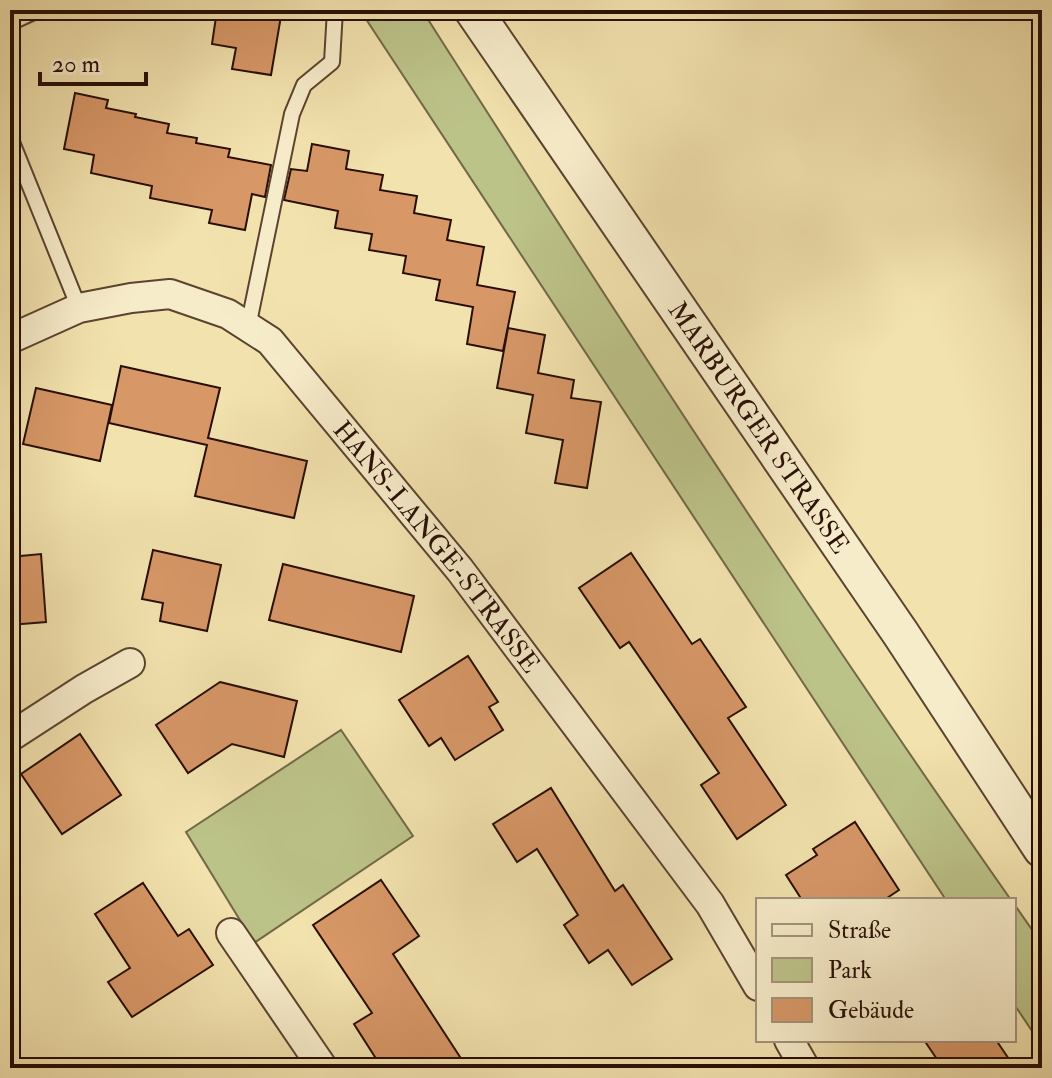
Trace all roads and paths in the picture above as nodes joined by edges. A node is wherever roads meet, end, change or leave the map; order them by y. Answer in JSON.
{"nodes":[{"id":1,"x":38,"y":10,"type":"edge"},
{"id":2,"x":335,"y":10,"type":"edge"},
{"id":3,"x":473,"y":10,"type":"edge"},
{"id":4,"x":10,"y":23,"type":"edge"},
{"id":5,"x":10,"y":137,"type":"edge"},
{"id":6,"x":79,"y":308,"type":"junction"},
{"id":7,"x":248,"y":327,"type":"junction"},
{"id":8,"x":10,"y":339,"type":"edge"},
{"id":9,"x":130,"y":663,"type":"dead end"},
{"id":10,"x":10,"y":737,"type":"edge"},
{"id":11,"x":1042,"y":849,"type":"edge"},
{"id":12,"x":231,"y":933,"type":"dead end"},
{"id":13,"x":756,"y":983,"type":"edge"},
{"id":14,"x":790,"y":1042,"type":"edge"},
{"id":15,"x":323,"y":1068,"type":"edge"},
{"id":16,"x":805,"y":1068,"type":"edge"}],
"edges":[{"from":1,"to":4,"type":"lane"},
{"from":2,"to":7,"type":"lane"},
{"from":3,"to":11,"type":"street","name":"MARBURGER STRASSE"},
{"from":5,"to":6,"type":"lane"},
{"from":6,"to":7,"type":"street","name":"HANS-LANGE-STRASSE"},
{"from":6,"to":8,"type":"street","name":"HANS-LANGE-STRASSE"},
{"from":7,"to":13,"type":"street","name":"HANS-LANGE-STRASSE"},
{"from":9,"to":10,"type":"street"},
{"from":12,"to":15,"type":"street"},
{"from":14,"to":16,"type":"street"}]}
